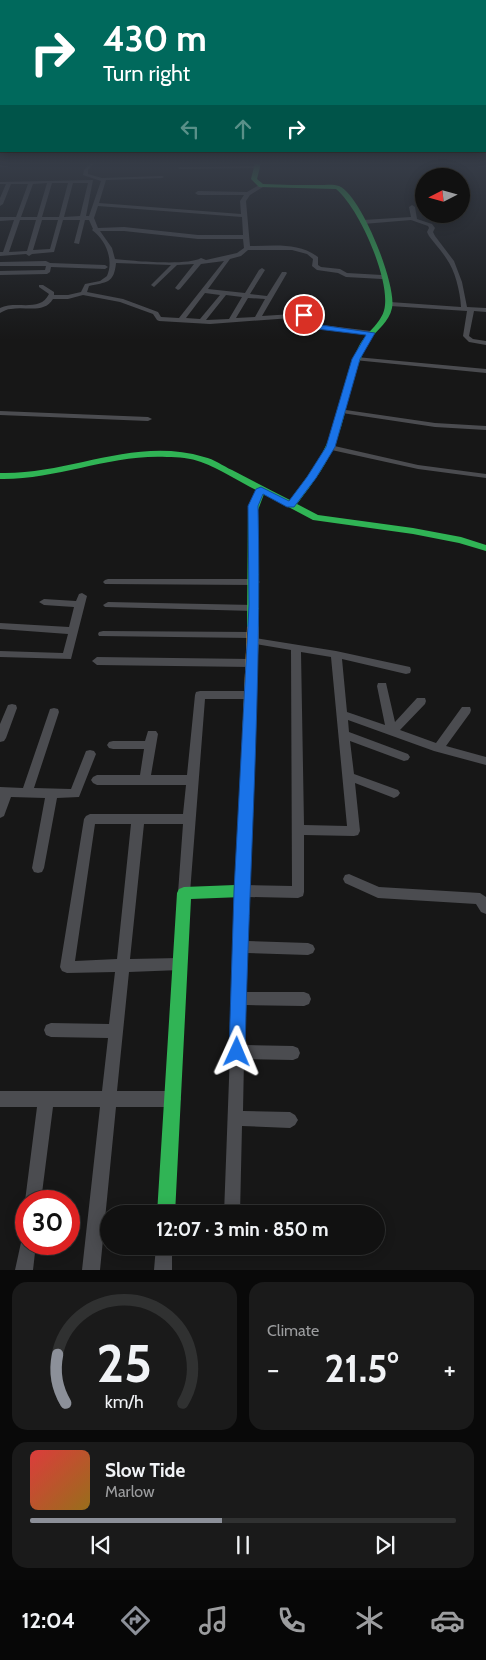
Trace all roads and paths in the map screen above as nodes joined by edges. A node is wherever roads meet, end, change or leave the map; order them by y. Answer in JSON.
{"nodes":[{"id":1,"x":16,"y":222,"type":"edge"},
{"id":2,"x":38,"y":222,"type":"edge"},
{"id":3,"x":60,"y":222,"type":"edge"},
{"id":4,"x":81,"y":222,"type":"edge"},
{"id":5,"x":92,"y":222,"type":"edge"},
{"id":6,"x":244,"y":222,"type":"edge"},
{"id":7,"x":363,"y":222,"type":"edge"},
{"id":8,"x":423,"y":222,"type":"edge"},
{"id":9,"x":95,"y":230,"type":"junction"},
{"id":10,"x":246,"y":237,"type":"junction"},
{"id":11,"x":77,"y":243,"type":"dead end"},
{"id":12,"x":247,"y":248,"type":"junction"},
{"id":13,"x":3,"y":254,"type":"edge"},
{"id":14,"x":29,"y":254,"type":"junction"},
{"id":15,"x":201,"y":260,"type":"junction"},
{"id":16,"x":228,"y":260,"type":"junction"},
{"id":17,"x":113,"y":261,"type":"junction"},
{"id":18,"x":176,"y":263,"type":"junction"},
{"id":19,"x":0,"y":264,"type":"edge"},
{"id":20,"x":49,"y":265,"type":"junction"},
{"id":21,"x":62,"y":266,"type":"junction"},
{"id":22,"x":104,"y":267,"type":"dead end"},
{"id":23,"x":262,"y":270,"type":"dead end"},
{"id":24,"x":0,"y":273,"type":"edge"},
{"id":25,"x":284,"y":274,"type":"dead end"},
{"id":26,"x":48,"y":275,"type":"junction"},
{"id":27,"x":382,"y":277,"type":"junction"},
{"id":28,"x":154,"y":285,"type":"dead end"},
{"id":29,"x":41,"y":286,"type":"dead end"},
{"id":30,"x":178,"y":288,"type":"dead end"},
{"id":31,"x":206,"y":290,"type":"junction"},
{"id":32,"x":83,"y":293,"type":"junction"},
{"id":33,"x":225,"y":293,"type":"junction"},
{"id":34,"x":246,"y":296,"type":"junction"},
{"id":35,"x":51,"y":297,"type":"junction"},
{"id":36,"x":269,"y":298,"type":"junction"},
{"id":37,"x":390,"y":304,"type":"junction"},
{"id":38,"x":464,"y":308,"type":"junction"},
{"id":39,"x":471,"y":309,"type":"junction"},
{"id":40,"x":486,"y":310,"type":"edge"},
{"id":41,"x":0,"y":311,"type":"edge"},
{"id":42,"x":257,"y":319,"type":"junction"},
{"id":43,"x":181,"y":320,"type":"junction"},
{"id":44,"x":231,"y":320,"type":"junction"},
{"id":45,"x":201,"y":322,"type":"junction"},
{"id":46,"x":371,"y":333,"type":"junction"},
{"id":47,"x":486,"y":343,"type":"edge"},
{"id":48,"x":356,"y":359,"type":"junction"},
{"id":49,"x":486,"y":371,"type":"edge"},
{"id":50,"x":342,"y":411,"type":"junction"},
{"id":51,"x":0,"y":413,"type":"edge"},
{"id":52,"x":148,"y":419,"type":"dead end"},
{"id":53,"x":486,"y":428,"type":"edge"},
{"id":54,"x":330,"y":447,"type":"junction"},
{"id":55,"x":0,"y":476,"type":"edge"},
{"id":56,"x":486,"y":476,"type":"edge"},
{"id":57,"x":261,"y":489,"type":"junction"},
{"id":58,"x":290,"y":505,"type":"junction"},
{"id":59,"x":486,"y":548,"type":"edge"},
{"id":60,"x":108,"y":582,"type":"dead end"},
{"id":61,"x":255,"y":582,"type":"junction"},
{"id":62,"x":44,"y":602,"type":"dead end"},
{"id":63,"x":108,"y":605,"type":"dead end"},
{"id":64,"x":254,"y":608,"type":"junction"},
{"id":65,"x":0,"y":626,"type":"edge"},
{"id":66,"x":74,"y":631,"type":"junction"},
{"id":67,"x":103,"y":634,"type":"dead end"},
{"id":68,"x":253,"y":638,"type":"junction"},
{"id":69,"x":296,"y":648,"type":"junction"},
{"id":70,"x":0,"y":654,"type":"edge"},
{"id":71,"x":336,"y":654,"type":"junction"},
{"id":72,"x":97,"y":661,"type":"dead end"},
{"id":73,"x":251,"y":663,"type":"junction"},
{"id":74,"x":406,"y":670,"type":"dead end"},
{"id":75,"x":382,"y":686,"type":"dead end"},
{"id":76,"x":250,"y":695,"type":"junction"},
{"id":77,"x":421,"y":701,"type":"dead end"},
{"id":78,"x":12,"y":708,"type":"dead end"},
{"id":79,"x":387,"y":708,"type":"junction"},
{"id":80,"x":466,"y":710,"type":"dead end"},
{"id":81,"x":54,"y":712,"type":"dead end"},
{"id":82,"x":342,"y":714,"type":"junction"},
{"id":83,"x":408,"y":714,"type":"junction"},
{"id":84,"x":392,"y":732,"type":"junction"},
{"id":85,"x":344,"y":734,"type":"junction"},
{"id":86,"x":0,"y":738,"type":"edge"},
{"id":87,"x":113,"y":745,"type":"dead end"},
{"id":88,"x":438,"y":748,"type":"junction"},
{"id":89,"x":90,"y":754,"type":"dead end"},
{"id":90,"x":404,"y":757,"type":"dead end"},
{"id":91,"x":486,"y":760,"type":"edge"},
{"id":92,"x":348,"y":776,"type":"junction"},
{"id":93,"x":97,"y":780,"type":"dead end"},
{"id":94,"x":144,"y":780,"type":"junction"},
{"id":95,"x":192,"y":780,"type":"junction"},
{"id":96,"x":3,"y":792,"type":"edge"},
{"id":97,"x":394,"y":792,"type":"dead end"},
{"id":98,"x":27,"y":793,"type":"junction"},
{"id":99,"x":52,"y":794,"type":"junction"},
{"id":100,"x":0,"y":813,"type":"edge"},
{"id":101,"x":138,"y":819,"type":"junction"},
{"id":102,"x":189,"y":819,"type":"junction"},
{"id":103,"x":298,"y":830,"type":"junction"},
{"id":104,"x":38,"y":868,"type":"dead end"},
{"id":105,"x":349,"y":879,"type":"dead end"},
{"id":106,"x":242,"y":891,"type":"junction"},
{"id":107,"x":184,"y":893,"type":"junction"},
{"id":108,"x":486,"y":908,"type":"edge"},
{"id":109,"x":240,"y":947,"type":"junction"},
{"id":110,"x":308,"y":949,"type":"dead end"},
{"id":111,"x":180,"y":964,"type":"junction"},
{"id":112,"x":123,"y":965,"type":"junction"},
{"id":113,"x":238,"y":998,"type":"junction"},
{"id":114,"x":304,"y":999,"type":"dead end"},
{"id":115,"x":51,"y":1030,"type":"dead end"},
{"id":116,"x":116,"y":1031,"type":"junction"},
{"id":117,"x":237,"y":1052,"type":"junction"},
{"id":118,"x":293,"y":1053,"type":"dead end"},
{"id":119,"x":0,"y":1099,"type":"edge"},
{"id":120,"x":46,"y":1099,"type":"junction"},
{"id":121,"x":109,"y":1099,"type":"junction"},
{"id":122,"x":173,"y":1099,"type":"junction"},
{"id":123,"x":235,"y":1118,"type":"junction"},
{"id":124,"x":290,"y":1120,"type":"dead end"},
{"id":125,"x":34,"y":1190,"type":"edge"},
{"id":126,"x":167,"y":1205,"type":"edge"},
{"id":127,"x":232,"y":1205,"type":"edge"},
{"id":128,"x":26,"y":1255,"type":"edge"},
{"id":129,"x":164,"y":1255,"type":"edge"},
{"id":130,"x":24,"y":1270,"type":"edge"},
{"id":131,"x":91,"y":1270,"type":"edge"},
{"id":132,"x":163,"y":1270,"type":"edge"}],
"edges":[{"from":1,"to":13,"type":"street"},
{"from":2,"to":14,"type":"street"},
{"from":3,"to":14,"type":"street"},
{"from":4,"to":11,"type":"street"},
{"from":5,"to":9,"type":"street"},
{"from":6,"to":10,"type":"street"},
{"from":7,"to":27,"type":"street"},
{"from":8,"to":38,"type":"street"},
{"from":9,"to":10,"type":"street"},
{"from":9,"to":17,"type":"street"},
{"from":10,"to":12,"type":"street"},
{"from":12,"to":16,"type":"street"},
{"from":12,"to":27,"type":"street"},
{"from":13,"to":14,"type":"street"},
{"from":15,"to":16,"type":"street"},
{"from":15,"to":18,"type":"street"},
{"from":15,"to":30,"type":"street"},
{"from":16,"to":31,"type":"street"},
{"from":17,"to":18,"type":"street"},
{"from":17,"to":32,"type":"street"},
{"from":18,"to":28,"type":"street"},
{"from":19,"to":20,"type":"street"},
{"from":20,"to":21,"type":"street"},
{"from":20,"to":26,"type":"street"},
{"from":21,"to":22,"type":"street"},
{"from":21,"to":26,"type":"street"},
{"from":23,"to":34,"type":"street"},
{"from":24,"to":26,"type":"street"},
{"from":25,"to":36,"type":"street"},
{"from":27,"to":37,"type":"street"},
{"from":29,"to":35,"type":"street"},
{"from":31,"to":33,"type":"street"},
{"from":31,"to":43,"type":"street"},
{"from":32,"to":35,"type":"street"},
{"from":32,"to":43,"type":"street"},
{"from":33,"to":34,"type":"street"},
{"from":33,"to":45,"type":"street"},
{"from":34,"to":36,"type":"street"},
{"from":34,"to":44,"type":"street"},
{"from":35,"to":41,"type":"street"},
{"from":36,"to":42,"type":"street"},
{"from":37,"to":38,"type":"street"},
{"from":37,"to":46,"type":"street"},
{"from":38,"to":39,"type":"street"},
{"from":39,"to":40,"type":"street"},
{"from":39,"to":47,"type":"street"},
{"from":42,"to":44,"type":"street"},
{"from":42,"to":46,"type":"street"},
{"from":43,"to":45,"type":"street"},
{"from":44,"to":45,"type":"street"},
{"from":46,"to":48,"type":"street"},
{"from":48,"to":49,"type":"street"},
{"from":48,"to":50,"type":"street"},
{"from":50,"to":53,"type":"street"},
{"from":50,"to":54,"type":"street"},
{"from":51,"to":52,"type":"street"},
{"from":54,"to":56,"type":"street"},
{"from":54,"to":58,"type":"street"},
{"from":55,"to":57,"type":"street"},
{"from":57,"to":58,"type":"street"},
{"from":57,"to":61,"type":"street"},
{"from":58,"to":59,"type":"street"},
{"from":60,"to":61,"type":"street"},
{"from":61,"to":64,"type":"street"},
{"from":62,"to":66,"type":"street"},
{"from":63,"to":64,"type":"street"},
{"from":64,"to":68,"type":"street"},
{"from":65,"to":66,"type":"street"},
{"from":66,"to":70,"type":"street"},
{"from":67,"to":68,"type":"street"},
{"from":68,"to":69,"type":"street"},
{"from":68,"to":73,"type":"street"},
{"from":69,"to":71,"type":"street"},
{"from":69,"to":103,"type":"street"},
{"from":71,"to":74,"type":"street"},
{"from":71,"to":82,"type":"street"},
{"from":72,"to":73,"type":"street"},
{"from":73,"to":76,"type":"street"},
{"from":75,"to":79,"type":"street"},
{"from":76,"to":95,"type":"street"},
{"from":76,"to":106,"type":"street"},
{"from":77,"to":83,"type":"street"},
{"from":78,"to":86,"type":"street"},
{"from":79,"to":83,"type":"street"},
{"from":79,"to":84,"type":"street"},
{"from":80,"to":88,"type":"street"},
{"from":81,"to":98,"type":"street"},
{"from":82,"to":84,"type":"street"},
{"from":82,"to":85,"type":"street"},
{"from":83,"to":84,"type":"street"},
{"from":84,"to":88,"type":"street"},
{"from":85,"to":90,"type":"street"},
{"from":85,"to":92,"type":"street"},
{"from":87,"to":94,"type":"street"},
{"from":88,"to":91,"type":"street"},
{"from":89,"to":99,"type":"street"},
{"from":92,"to":97,"type":"street"},
{"from":92,"to":103,"type":"street"},
{"from":93,"to":94,"type":"street"},
{"from":94,"to":95,"type":"street"},
{"from":95,"to":102,"type":"street"},
{"from":96,"to":98,"type":"street"},
{"from":96,"to":100,"type":"street"},
{"from":98,"to":99,"type":"street"},
{"from":99,"to":104,"type":"street"},
{"from":101,"to":102,"type":"street"},
{"from":101,"to":112,"type":"street"},
{"from":101,"to":112,"type":"street"},
{"from":102,"to":107,"type":"street"},
{"from":103,"to":106,"type":"street"},
{"from":105,"to":108,"type":"street"},
{"from":106,"to":107,"type":"street"},
{"from":106,"to":109,"type":"street"},
{"from":107,"to":111,"type":"street"},
{"from":109,"to":110,"type":"street"},
{"from":109,"to":113,"type":"street"},
{"from":111,"to":112,"type":"street"},
{"from":111,"to":122,"type":"street"},
{"from":112,"to":116,"type":"street"},
{"from":113,"to":114,"type":"street"},
{"from":113,"to":117,"type":"street"},
{"from":115,"to":116,"type":"street"},
{"from":116,"to":121,"type":"street"},
{"from":117,"to":118,"type":"street"},
{"from":117,"to":123,"type":"street"},
{"from":119,"to":120,"type":"street"},
{"from":120,"to":121,"type":"street"},
{"from":120,"to":125,"type":"street"},
{"from":121,"to":122,"type":"street"},
{"from":121,"to":131,"type":"street"},
{"from":122,"to":126,"type":"street"},
{"from":123,"to":124,"type":"street"},
{"from":123,"to":127,"type":"street"},
{"from":128,"to":130,"type":"street"},
{"from":129,"to":132,"type":"street"}]}
